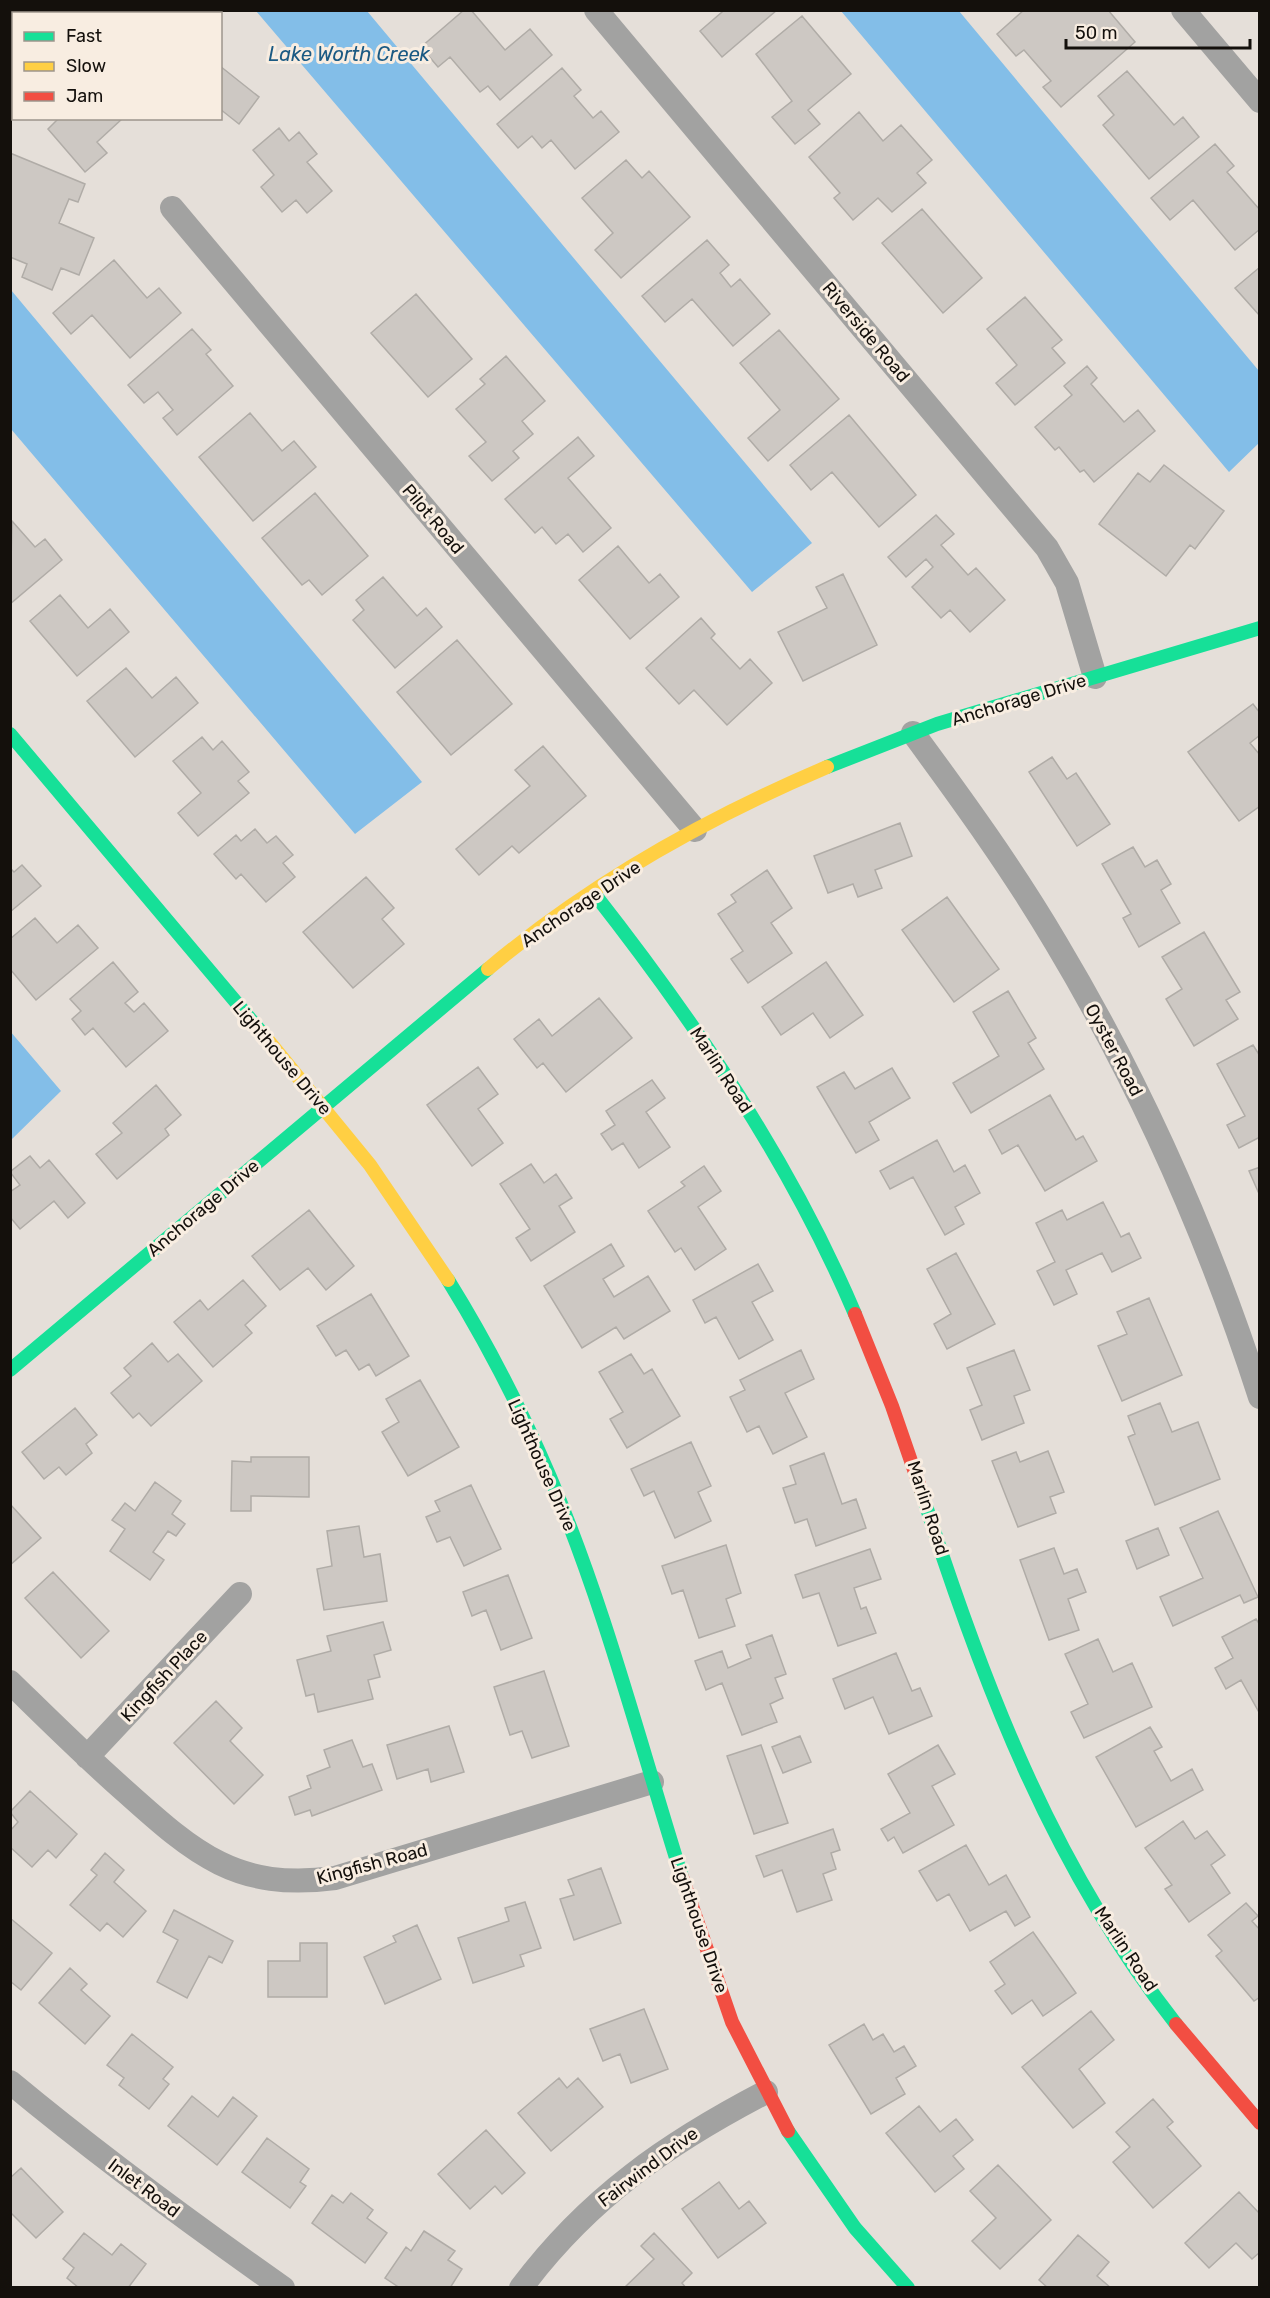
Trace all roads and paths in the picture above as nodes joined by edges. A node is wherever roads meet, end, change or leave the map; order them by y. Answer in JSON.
{"nodes":[{"id":1,"x":596,"y":10,"type":"edge"},
{"id":2,"x":1184,"y":10,"type":"edge"},
{"id":3,"x":1260,"y":101,"type":"edge"},
{"id":4,"x":172,"y":208,"type":"dead end"},
{"id":5,"x":1260,"y":628,"type":"edge"},
{"id":6,"x":1095,"y":677,"type":"junction"},
{"id":7,"x":913,"y":733,"type":"junction"},
{"id":8,"x":10,"y":734,"type":"edge"},
{"id":9,"x":695,"y":830,"type":"junction"},
{"id":10,"x":593,"y":892,"type":"junction"},
{"id":11,"x":323,"y":1107,"type":"junction"},
{"id":12,"x":10,"y":1370,"type":"edge"},
{"id":13,"x":1260,"y":1397,"type":"edge"},
{"id":14,"x":240,"y":1594,"type":"dead end"},
{"id":15,"x":10,"y":1682,"type":"edge"},
{"id":16,"x":87,"y":1757,"type":"junction"},
{"id":17,"x":652,"y":1782,"type":"junction"},
{"id":18,"x":10,"y":2082,"type":"edge"},
{"id":19,"x":766,"y":2092,"type":"junction"},
{"id":20,"x":1260,"y":2123,"type":"edge"},
{"id":21,"x":283,"y":2288,"type":"edge"},
{"id":22,"x":521,"y":2288,"type":"edge"},
{"id":23,"x":908,"y":2288,"type":"edge"}],
"edges":[{"from":1,"to":6,"type":"street","name":"Riverside Road"},
{"from":2,"to":3,"type":"street"},
{"from":4,"to":9,"type":"street","name":"Pilot Road"},
{"from":5,"to":6,"type":"street","name":"Anchorage Drive"},
{"from":6,"to":7,"type":"street","name":"Anchorage Drive"},
{"from":7,"to":9,"type":"street","name":"Anchorage Drive"},
{"from":7,"to":13,"type":"street","name":"Oyster Road"},
{"from":8,"to":11,"type":"street","name":"Lighthouse Drive"},
{"from":9,"to":10,"type":"street","name":"Anchorage Drive"},
{"from":10,"to":11,"type":"street","name":"Anchorage Drive"},
{"from":10,"to":20,"type":"street","name":"Marlin Road"},
{"from":11,"to":12,"type":"street","name":"Anchorage Drive"},
{"from":11,"to":17,"type":"street","name":"Lighthouse Drive"},
{"from":14,"to":16,"type":"street","name":"Kingfish Place"},
{"from":15,"to":16,"type":"street","name":"Kingfish Road"},
{"from":16,"to":17,"type":"street","name":"Kingfish Road"},
{"from":17,"to":19,"type":"street","name":"Lighthouse Drive"},
{"from":18,"to":21,"type":"street","name":"Inlet Road"},
{"from":19,"to":22,"type":"street","name":"Fairwind Drive"},
{"from":19,"to":23,"type":"street","name":"Lighthouse Drive"}]}
